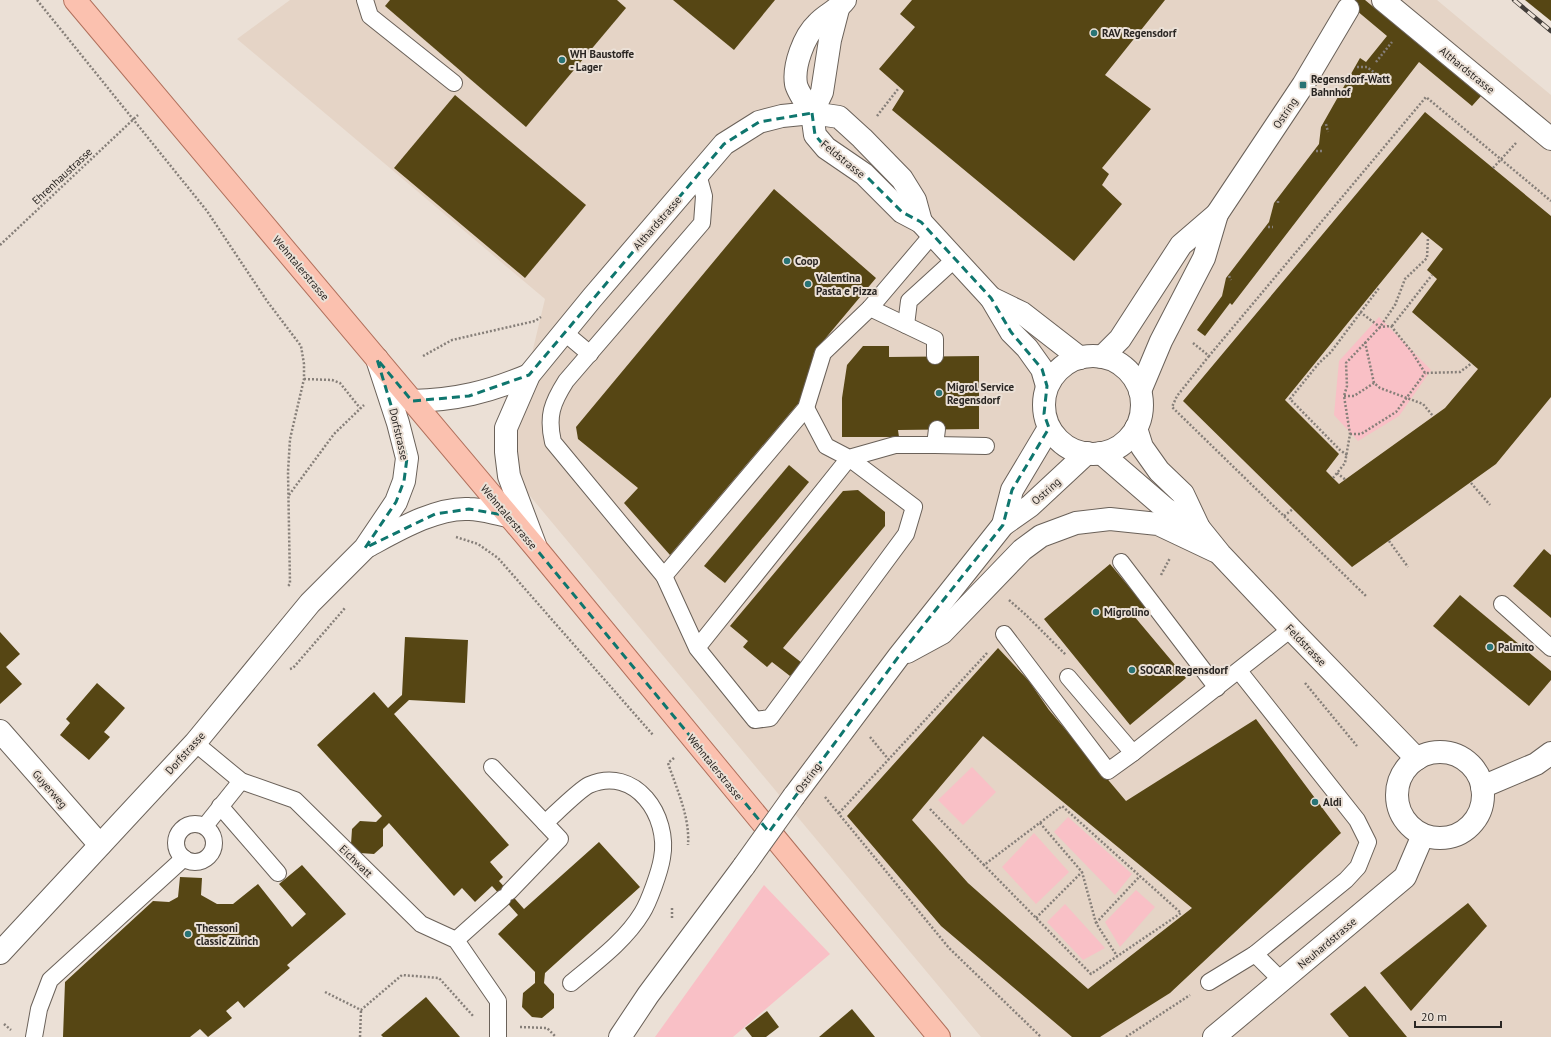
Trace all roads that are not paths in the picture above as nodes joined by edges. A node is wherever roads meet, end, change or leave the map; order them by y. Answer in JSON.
{"nodes":[{"id":1,"x":75,"y":0,"type":"edge"},
{"id":2,"x":366,"y":0,"type":"edge"},
{"id":3,"x":1383,"y":0,"type":"edge"},
{"id":4,"x":842,"y":5,"type":"edge"},
{"id":5,"x":1348,"y":9,"type":"dead end"},
{"id":6,"x":454,"y":83,"type":"dead end"},
{"id":7,"x":812,"y":114,"type":"junction"},
{"id":8,"x":1551,"y":139,"type":"edge"},
{"id":9,"x":698,"y":174,"type":"junction"},
{"id":10,"x":1217,"y":214,"type":"junction"},
{"id":11,"x":927,"y":228,"type":"junction"},
{"id":12,"x":955,"y":259,"type":"junction"},
{"id":13,"x":991,"y":298,"type":"junction"},
{"id":14,"x":870,"y":308,"type":"junction"},
{"id":15,"x":906,"y":325,"type":"junction"},
{"id":16,"x":565,"y":333,"type":"junction"},
{"id":17,"x":590,"y":354,"type":"junction"},
{"id":18,"x":935,"y":356,"type":"dead end"},
{"id":19,"x":1102,"y":356,"type":"junction"},
{"id":20,"x":1080,"y":358,"type":"junction"},
{"id":21,"x":377,"y":359,"type":"junction"},
{"id":22,"x":529,"y":375,"type":"junction"},
{"id":23,"x":1047,"y":386,"type":"junction"},
{"id":24,"x":1140,"y":391,"type":"junction"},
{"id":25,"x":412,"y":401,"type":"junction"},
{"id":26,"x":806,"y":408,"type":"junction"},
{"id":27,"x":1050,"y":428,"type":"junction"},
{"id":28,"x":1136,"y":428,"type":"junction"},
{"id":29,"x":986,"y":446,"type":"dead end"},
{"id":30,"x":1094,"y":453,"type":"junction"},
{"id":31,"x":849,"y":458,"type":"junction"},
{"id":32,"x":509,"y":516,"type":"junction"},
{"id":33,"x":1003,"y":525,"type":"junction"},
{"id":34,"x":1199,"y":528,"type":"junction"},
{"id":35,"x":365,"y":548,"type":"junction"},
{"id":36,"x":536,"y":548,"type":"junction"},
{"id":37,"x":1220,"y":554,"type":"junction"},
{"id":38,"x":1121,"y":562,"type":"dead end"},
{"id":39,"x":664,"y":576,"type":"junction"},
{"id":40,"x":1502,"y":604,"type":"dead end"},
{"id":41,"x":1290,"y":629,"type":"junction"},
{"id":42,"x":1004,"y":634,"type":"road end"},
{"id":43,"x":697,"y":648,"type":"junction"},
{"id":44,"x":1551,"y":648,"type":"edge"},
{"id":45,"x":899,"y":656,"type":"junction"},
{"id":46,"x":1238,"y":671,"type":"junction"},
{"id":47,"x":1068,"y":677,"type":"road end"},
{"id":48,"x":1217,"y":688,"type":"junction"},
{"id":49,"x":0,"y":731,"type":"edge"},
{"id":50,"x":195,"y":743,"type":"junction"},
{"id":51,"x":1133,"y":753,"type":"junction"},
{"id":52,"x":1551,"y":753,"type":"edge"},
{"id":53,"x":1417,"y":758,"type":"junction"},
{"id":54,"x":492,"y":767,"type":"dead end"},
{"id":55,"x":241,"y":781,"type":"junction"},
{"id":56,"x":1482,"y":787,"type":"junction"},
{"id":57,"x":220,"y":806,"type":"junction"},
{"id":58,"x":545,"y":823,"type":"junction"},
{"id":59,"x":206,"y":826,"type":"junction"},
{"id":60,"x":1423,"y":835,"type":"junction"},
{"id":61,"x":100,"y":845,"type":"junction"},
{"id":62,"x":184,"y":858,"type":"junction"},
{"id":63,"x":278,"y":873,"type":"dead end"},
{"id":64,"x":456,"y":940,"type":"junction"},
{"id":65,"x":0,"y":953,"type":"edge"},
{"id":66,"x":1255,"y":954,"type":"junction"},
{"id":67,"x":1209,"y":982,"type":"road end"},
{"id":68,"x":1282,"y":982,"type":"junction"},
{"id":69,"x":571,"y":983,"type":"dead end"},
{"id":70,"x":498,"y":1032,"type":"edge"},
{"id":71,"x":34,"y":1037,"type":"edge"},
{"id":72,"x":620,"y":1037,"type":"edge"},
{"id":73,"x":939,"y":1037,"type":"edge"},
{"id":74,"x":1214,"y":1037,"type":"edge"}],
"edges":[{"from":1,"to":21,"type":"main road","name":"Wehntalerstrasse"},
{"from":2,"to":6,"type":"lane"},
{"from":3,"to":8,"type":"main road","name":"Althardstrasse"},
{"from":4,"to":7,"type":"main road"},
{"from":4,"to":7,"type":"main road"},
{"from":5,"to":10,"type":"main road","name":"Ostring"},
{"from":7,"to":9,"type":"main road","name":"Althardstrasse"},
{"from":7,"to":11,"type":"main road","name":"Feldstrasse"},
{"from":7,"to":11,"type":"main road","name":"Feldstrasse"},
{"from":9,"to":16,"type":"main road","name":"Althardstrasse"},
{"from":9,"to":17,"type":"lane"},
{"from":10,"to":19,"type":"main road","name":"Ostring"},
{"from":10,"to":24,"type":"main road","name":"Ostring"},
{"from":11,"to":12,"type":"main road","name":"Feldstrasse"},
{"from":11,"to":14,"type":"lane"},
{"from":12,"to":13,"type":"main road","name":"Feldstrasse"},
{"from":12,"to":15,"type":"lane"},
{"from":13,"to":20,"type":"main road","name":"Feldstrasse"},
{"from":13,"to":23,"type":"main road","name":"Feldstrasse"},
{"from":14,"to":15,"type":"lane"},
{"from":14,"to":26,"type":"lane"},
{"from":15,"to":18,"type":"lane"},
{"from":16,"to":17,"type":"lane"},
{"from":16,"to":22,"type":"main road","name":"Althardstrasse"},
{"from":17,"to":39,"type":"lane"},
{"from":19,"to":20,"type":"main road"},
{"from":19,"to":24,"type":"main road"},
{"from":20,"to":23,"type":"main road"},
{"from":21,"to":25,"type":"main road","name":"Wehntalerstrasse"},
{"from":21,"to":35,"type":"main road","name":"Dorfstrasse"},
{"from":22,"to":25,"type":"main road","name":"Althardstrasse"},
{"from":22,"to":36,"type":"main road","name":"Althardstrasse"},
{"from":23,"to":27,"type":"main road"},
{"from":24,"to":28,"type":"main road"},
{"from":25,"to":32,"type":"main road","name":"Wehntalerstrasse"},
{"from":26,"to":31,"type":"lane"},
{"from":26,"to":39,"type":"lane"},
{"from":27,"to":30,"type":"main road"},
{"from":27,"to":33,"type":"main road","name":"Ostring"},
{"from":28,"to":30,"type":"main road"},
{"from":28,"to":34,"type":"main road","name":"Feldstrasse"},
{"from":29,"to":31,"type":"lane"},
{"from":30,"to":33,"type":"main road","name":"Ostring"},
{"from":30,"to":34,"type":"main road","name":"Feldstrasse"},
{"from":31,"to":43,"type":"lane"},
{"from":31,"to":43,"type":"lane"},
{"from":32,"to":35,"type":"main road","name":"Dorfstrasse"},
{"from":32,"to":36,"type":"main road","name":"Wehntalerstrasse"},
{"from":33,"to":45,"type":"main road","name":"Ostring"},
{"from":34,"to":37,"type":"main road","name":"Feldstrasse"},
{"from":35,"to":50,"type":"main road","name":"Dorfstrasse"},
{"from":36,"to":73,"type":"main road","name":"Wehntalerstrasse"},
{"from":37,"to":41,"type":"main road","name":"Feldstrasse"},
{"from":37,"to":45,"type":"main road"},
{"from":38,"to":48,"type":"lane"},
{"from":39,"to":43,"type":"lane"},
{"from":40,"to":44,"type":"lane"},
{"from":41,"to":46,"type":"lane"},
{"from":41,"to":53,"type":"main road","name":"Feldstrasse"},
{"from":42,"to":51,"type":"lane"},
{"from":45,"to":72,"type":"main road","name":"Ostring","bridge":true},
{"from":46,"to":48,"type":"lane"},
{"from":46,"to":66,"type":"lane"},
{"from":47,"to":51,"type":"lane"},
{"from":48,"to":51,"type":"lane"},
{"from":49,"to":61,"type":"main road","name":"Guyerweg"},
{"from":50,"to":55,"type":"lane","name":"Eichwatt"},
{"from":50,"to":61,"type":"main road","name":"Dorfstrasse"},
{"from":52,"to":56,"type":"main road"},
{"from":53,"to":56,"type":"main road"},
{"from":53,"to":60,"type":"main road"},
{"from":54,"to":58,"type":"lane"},
{"from":55,"to":57,"type":"lane"},
{"from":55,"to":64,"type":"lane","name":"Eichwatt"},
{"from":56,"to":60,"type":"main road"},
{"from":57,"to":59,"type":"lane"},
{"from":57,"to":63,"type":"lane"},
{"from":58,"to":64,"type":"lane"},
{"from":58,"to":69,"type":"lane"},
{"from":59,"to":62,"type":"lane"},
{"from":59,"to":62,"type":"lane"},
{"from":60,"to":68,"type":"main road","name":"Neuhardstrasse"},
{"from":61,"to":65,"type":"main road","name":"Dorfstrasse"},
{"from":62,"to":71,"type":"lane"},
{"from":64,"to":70,"type":"lane"},
{"from":66,"to":67,"type":"lane"},
{"from":66,"to":68,"type":"lane"},
{"from":68,"to":74,"type":"main road","name":"Neuhardstrasse"}]}
